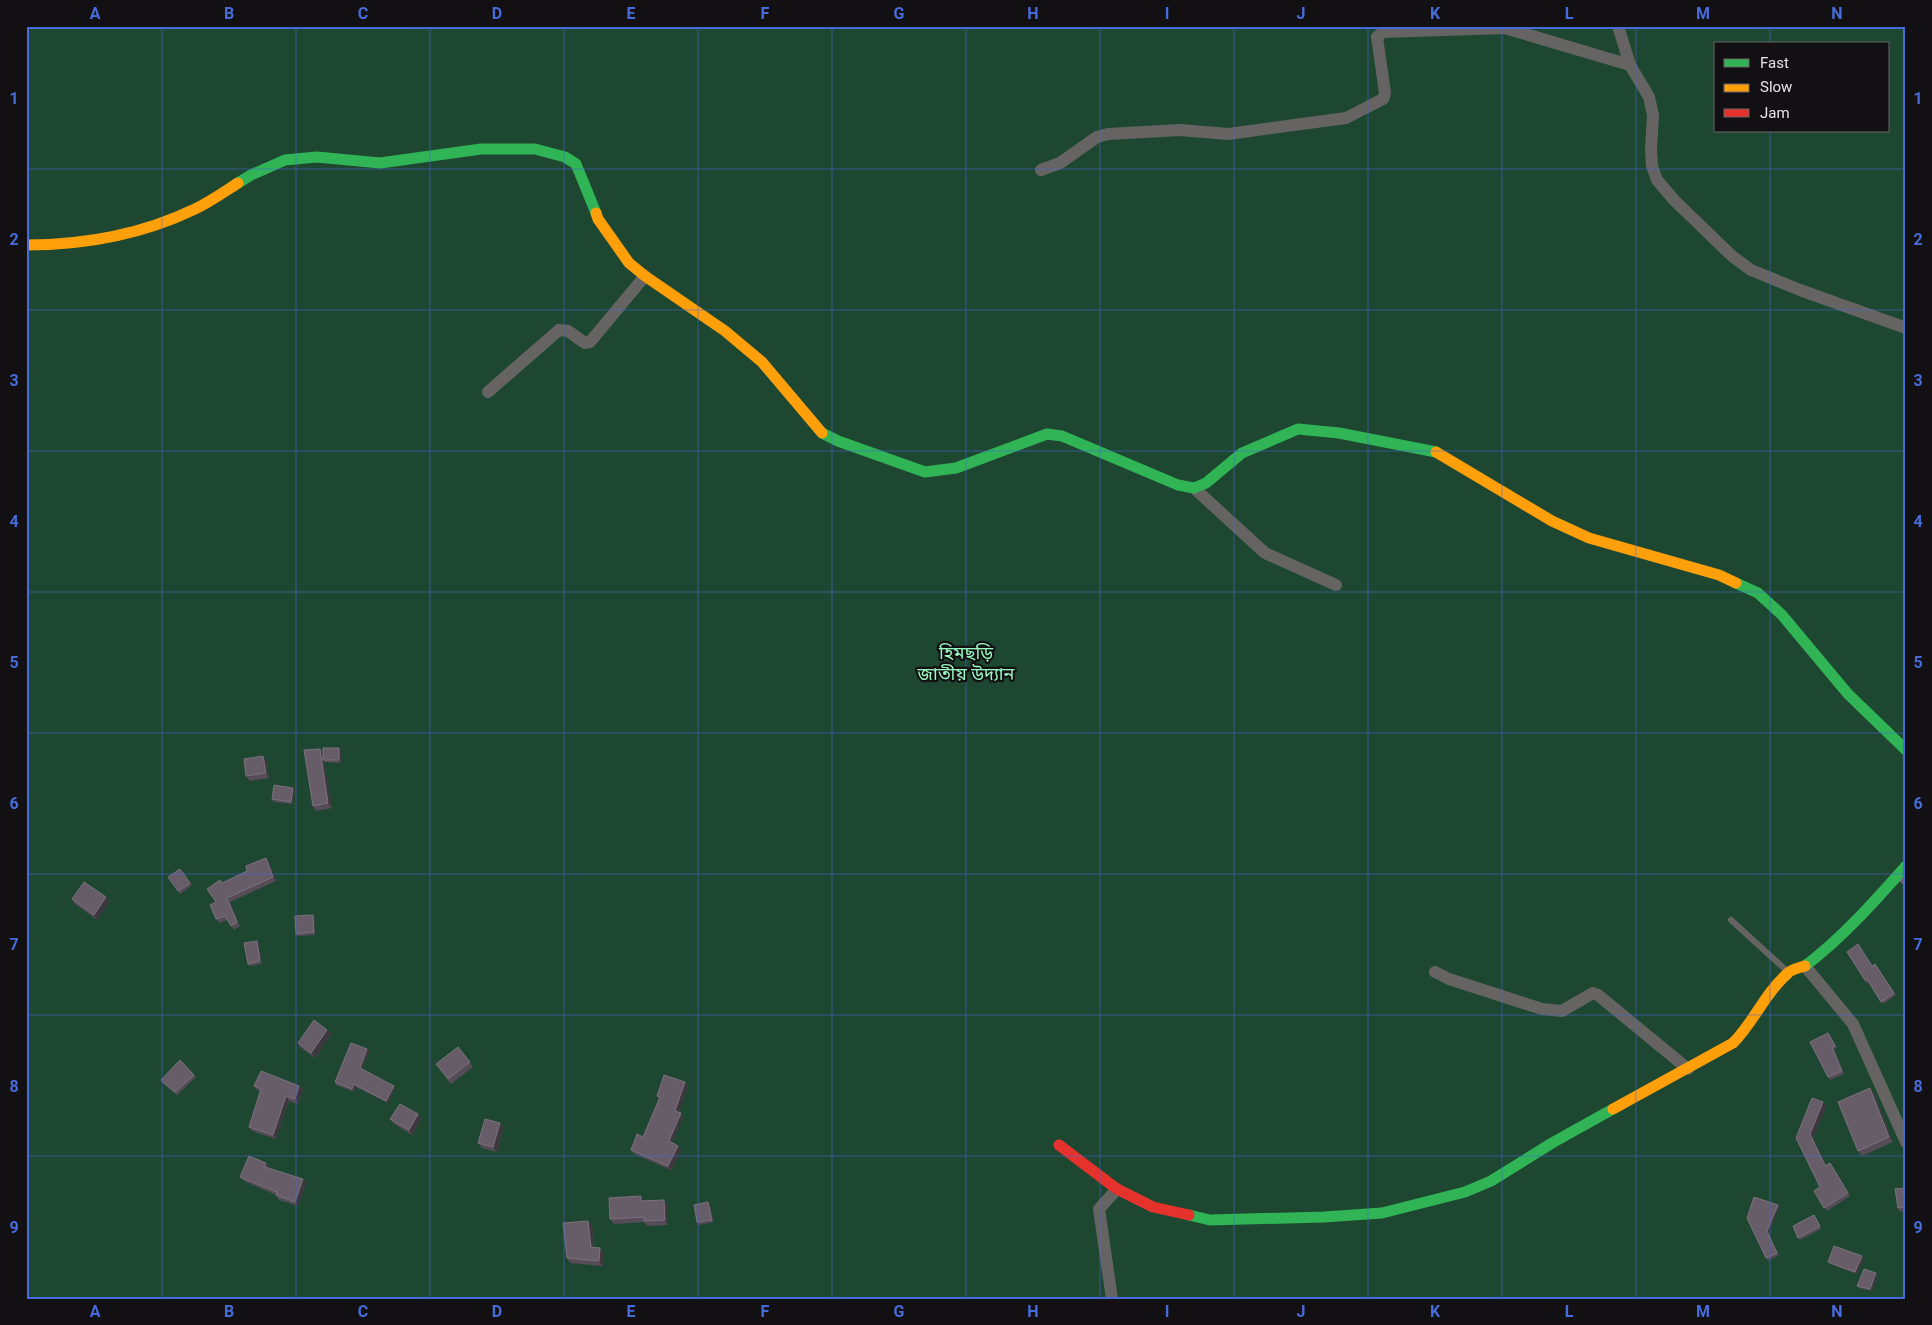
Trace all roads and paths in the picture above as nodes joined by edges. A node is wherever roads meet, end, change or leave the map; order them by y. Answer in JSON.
{"nodes":[{"id":1,"x":1618,"y":26,"type":"edge"},
{"id":2,"x":1630,"y":65,"type":"junction"},
{"id":3,"x":1041,"y":170,"type":"dead end"},
{"id":4,"x":26,"y":245,"type":"edge"},
{"id":5,"x":644,"y":276,"type":"junction"},
{"id":6,"x":1906,"y":328,"type":"edge"},
{"id":7,"x":488,"y":392,"type":"dead end"},
{"id":8,"x":1194,"y":488,"type":"junction"},
{"id":9,"x":1336,"y":585,"type":"dead end"},
{"id":10,"x":1906,"y":750,"type":"edge"},
{"id":11,"x":1906,"y":866,"type":"edge"},
{"id":12,"x":1731,"y":920,"type":"dead end"},
{"id":13,"x":1805,"y":966,"type":"junction"},
{"id":14,"x":1435,"y":972,"type":"dead end"},
{"id":15,"x":1788,"y":972,"type":"junction"},
{"id":16,"x":1688,"y":1069,"type":"junction"},
{"id":17,"x":1906,"y":1142,"type":"edge"},
{"id":18,"x":1059,"y":1145,"type":"dead end"},
{"id":19,"x":1117,"y":1189,"type":"junction"},
{"id":20,"x":1112,"y":1299,"type":"edge"}],
"edges":[{"from":1,"to":2,"type":"street"},
{"from":2,"to":3,"type":"street"},
{"from":2,"to":6,"type":"street"},
{"from":4,"to":5,"type":"street"},
{"from":5,"to":7,"type":"street"},
{"from":5,"to":8,"type":"street"},
{"from":8,"to":9,"type":"street"},
{"from":8,"to":10,"type":"street"},
{"from":11,"to":13,"type":"street"},
{"from":12,"to":15,"type":"lane"},
{"from":13,"to":15,"type":"street"},
{"from":13,"to":17,"type":"street"},
{"from":14,"to":16,"type":"street"},
{"from":15,"to":16,"type":"street"},
{"from":16,"to":19,"type":"street"},
{"from":18,"to":19,"type":"street"},
{"from":19,"to":20,"type":"street"}]}
